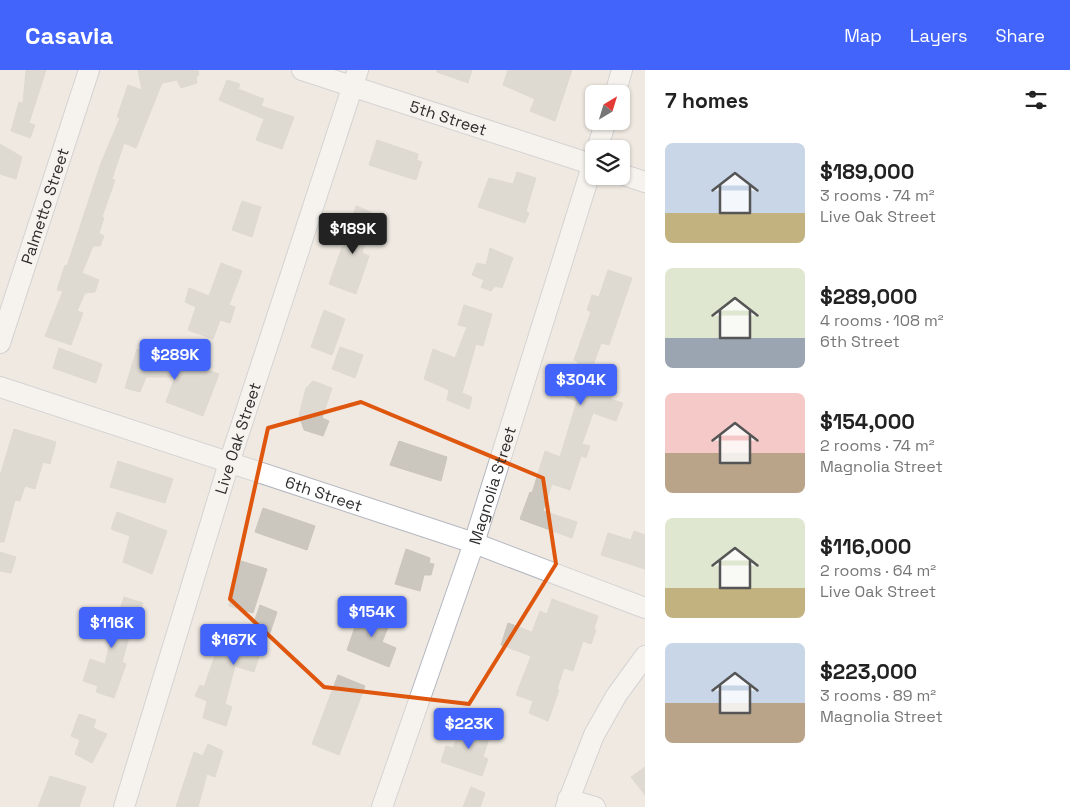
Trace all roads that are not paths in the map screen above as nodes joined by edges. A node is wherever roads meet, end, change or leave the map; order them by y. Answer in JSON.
{"nodes":[{"id":1,"x":88,"y":70,"type":"edge"},
{"id":2,"x":302,"y":70,"type":"edge"},
{"id":3,"x":622,"y":70,"type":"edge"},
{"id":4,"x":356,"y":78,"type":"edge"},
{"id":5,"x":618,"y":85,"type":"edge"},
{"id":6,"x":585,"y":157,"type":"edge"},
{"id":7,"x":630,"y":177,"type":"edge"},
{"id":8,"x":645,"y":182,"type":"edge"},
{"id":9,"x":586,"y":185,"type":"edge"},
{"id":10,"x":0,"y":344,"type":"edge"},
{"id":11,"x":0,"y":387,"type":"edge"},
{"id":12,"x":229,"y":463,"type":"junction"},
{"id":13,"x":474,"y":543,"type":"junction"},
{"id":14,"x":645,"y":608,"type":"edge"},
{"id":15,"x":645,"y":656,"type":"edge"},
{"id":16,"x":567,"y":803,"type":"edge"},
{"id":17,"x":124,"y":807,"type":"edge"},
{"id":18,"x":382,"y":807,"type":"edge"},
{"id":19,"x":595,"y":807,"type":"edge"}],
"edges":[{"from":1,"to":10,"type":"street","name":"Palmetto Street"},
{"from":2,"to":4,"type":"street","name":"5th Street"},
{"from":3,"to":5,"type":"street"},
{"from":4,"to":6,"type":"street","name":"5th Street"},
{"from":4,"to":12,"type":"street","name":"Live Oak Street"},
{"from":7,"to":8,"type":"street"},
{"from":9,"to":13,"type":"street","name":"Magnolia Street"},
{"from":11,"to":12,"type":"street","name":"6th Street"},
{"from":12,"to":13,"type":"street","name":"6th Street"},
{"from":12,"to":17,"type":"street","name":"Live Oak Street"},
{"from":13,"to":14,"type":"street","name":"6th Street"},
{"from":13,"to":18,"type":"street","name":"Magnolia Street"},
{"from":15,"to":16,"type":"street"},
{"from":16,"to":19,"type":"street"}]}
